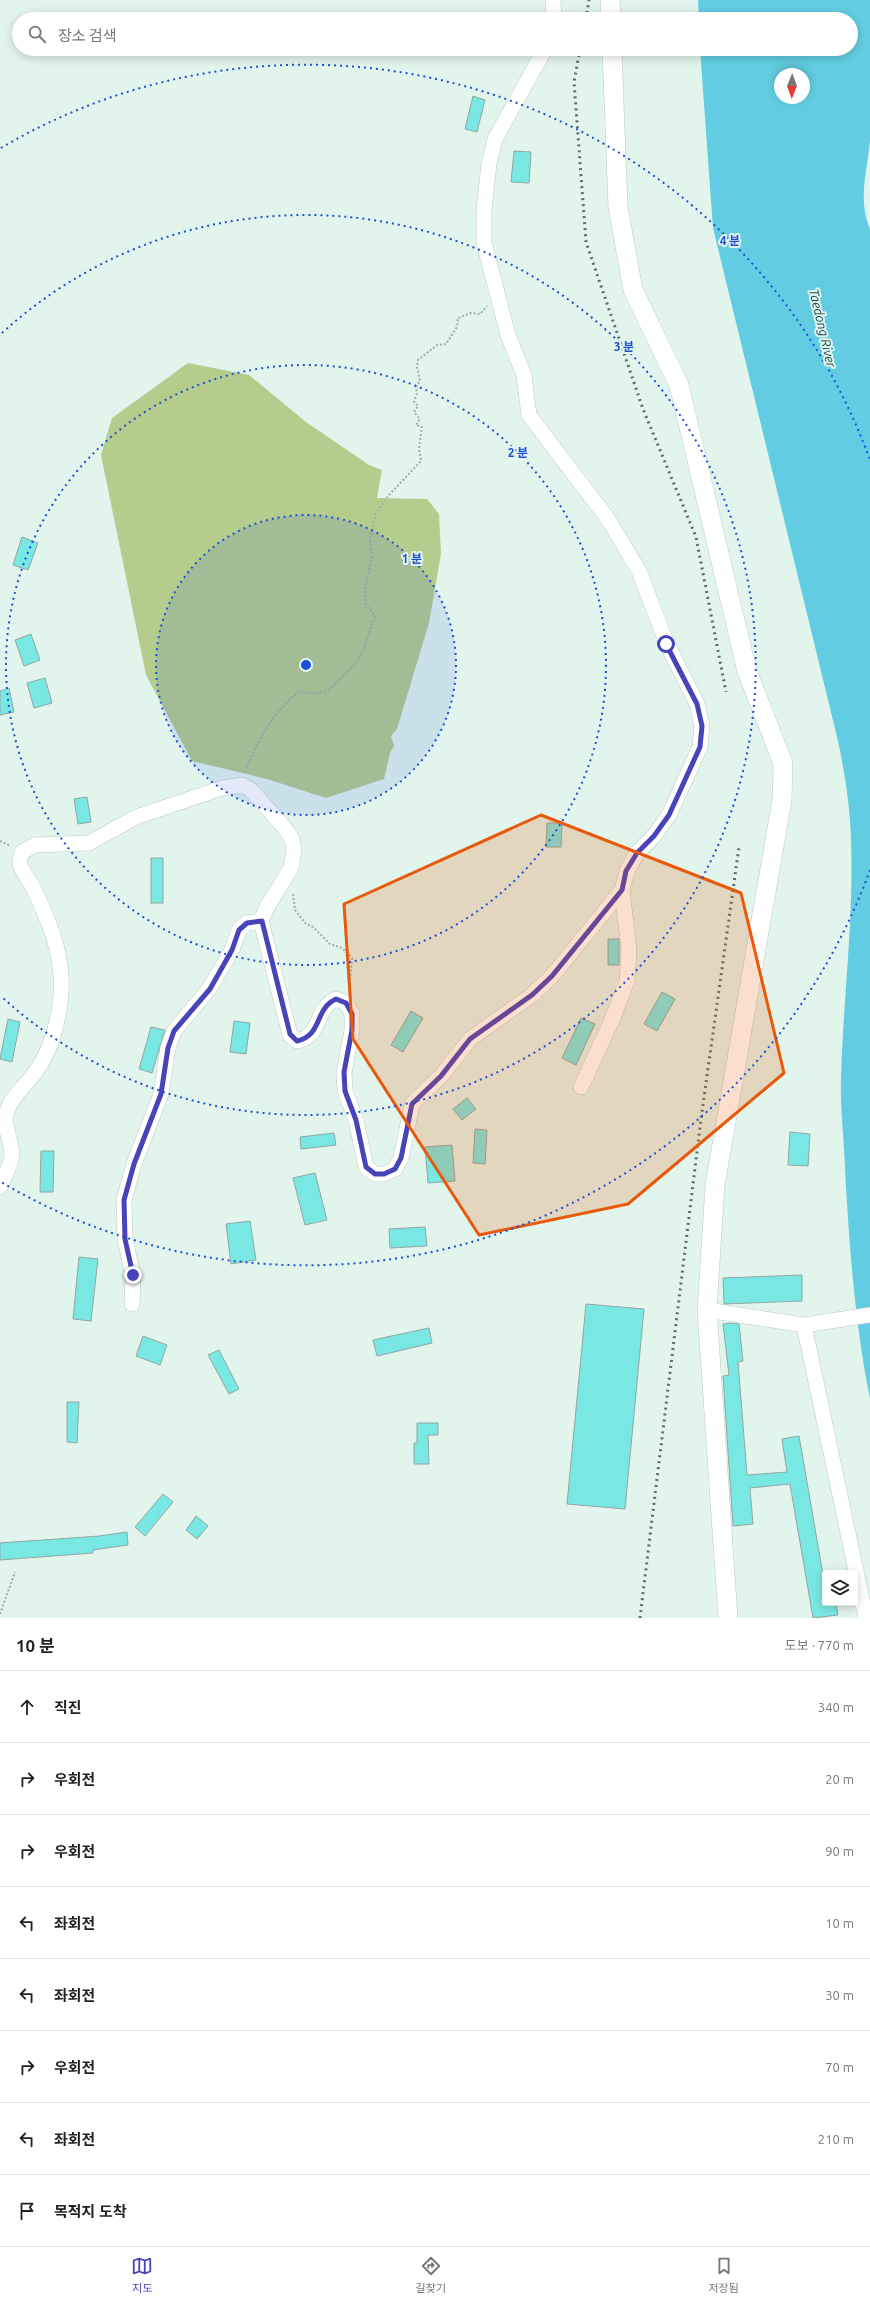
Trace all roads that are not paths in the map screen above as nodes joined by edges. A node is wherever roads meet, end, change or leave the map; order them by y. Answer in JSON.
{"nodes":[{"id":1,"x":553,"y":0,"type":"edge"},
{"id":2,"x":610,"y":0,"type":"edge"},
{"id":3,"x":554,"y":12,"type":"edge"},
{"id":4,"x":611,"y":12,"type":"edge"},
{"id":5,"x":541,"y":56,"type":"edge"},
{"id":6,"x":612,"y":56,"type":"edge"},
{"id":7,"x":622,"y":890,"type":"junction"},
{"id":8,"x":262,"y":921,"type":"junction"},
{"id":9,"x":581,"y":1088,"type":"dead end"},
{"id":10,"x":0,"y":1186,"type":"edge"},
{"id":11,"x":132,"y":1304,"type":"dead end"},
{"id":12,"x":708,"y":1310,"type":"junction"},
{"id":13,"x":870,"y":1315,"type":"edge"},
{"id":14,"x":804,"y":1325,"type":"junction"},
{"id":15,"x":728,"y":1618,"type":"edge"},
{"id":16,"x":866,"y":1618,"type":"edge"}],
"edges":[{"from":1,"to":3,"type":"street"},
{"from":2,"to":4,"type":"main road"},
{"from":5,"to":7,"type":"street"},
{"from":6,"to":12,"type":"main road"},
{"from":7,"to":8,"type":"street"},
{"from":7,"to":9,"type":"street"},
{"from":8,"to":10,"type":"street"},
{"from":8,"to":11,"type":"street"},
{"from":12,"to":14,"type":"street"},
{"from":12,"to":15,"type":"main road"},
{"from":13,"to":14,"type":"street"},
{"from":14,"to":16,"type":"street"}]}
